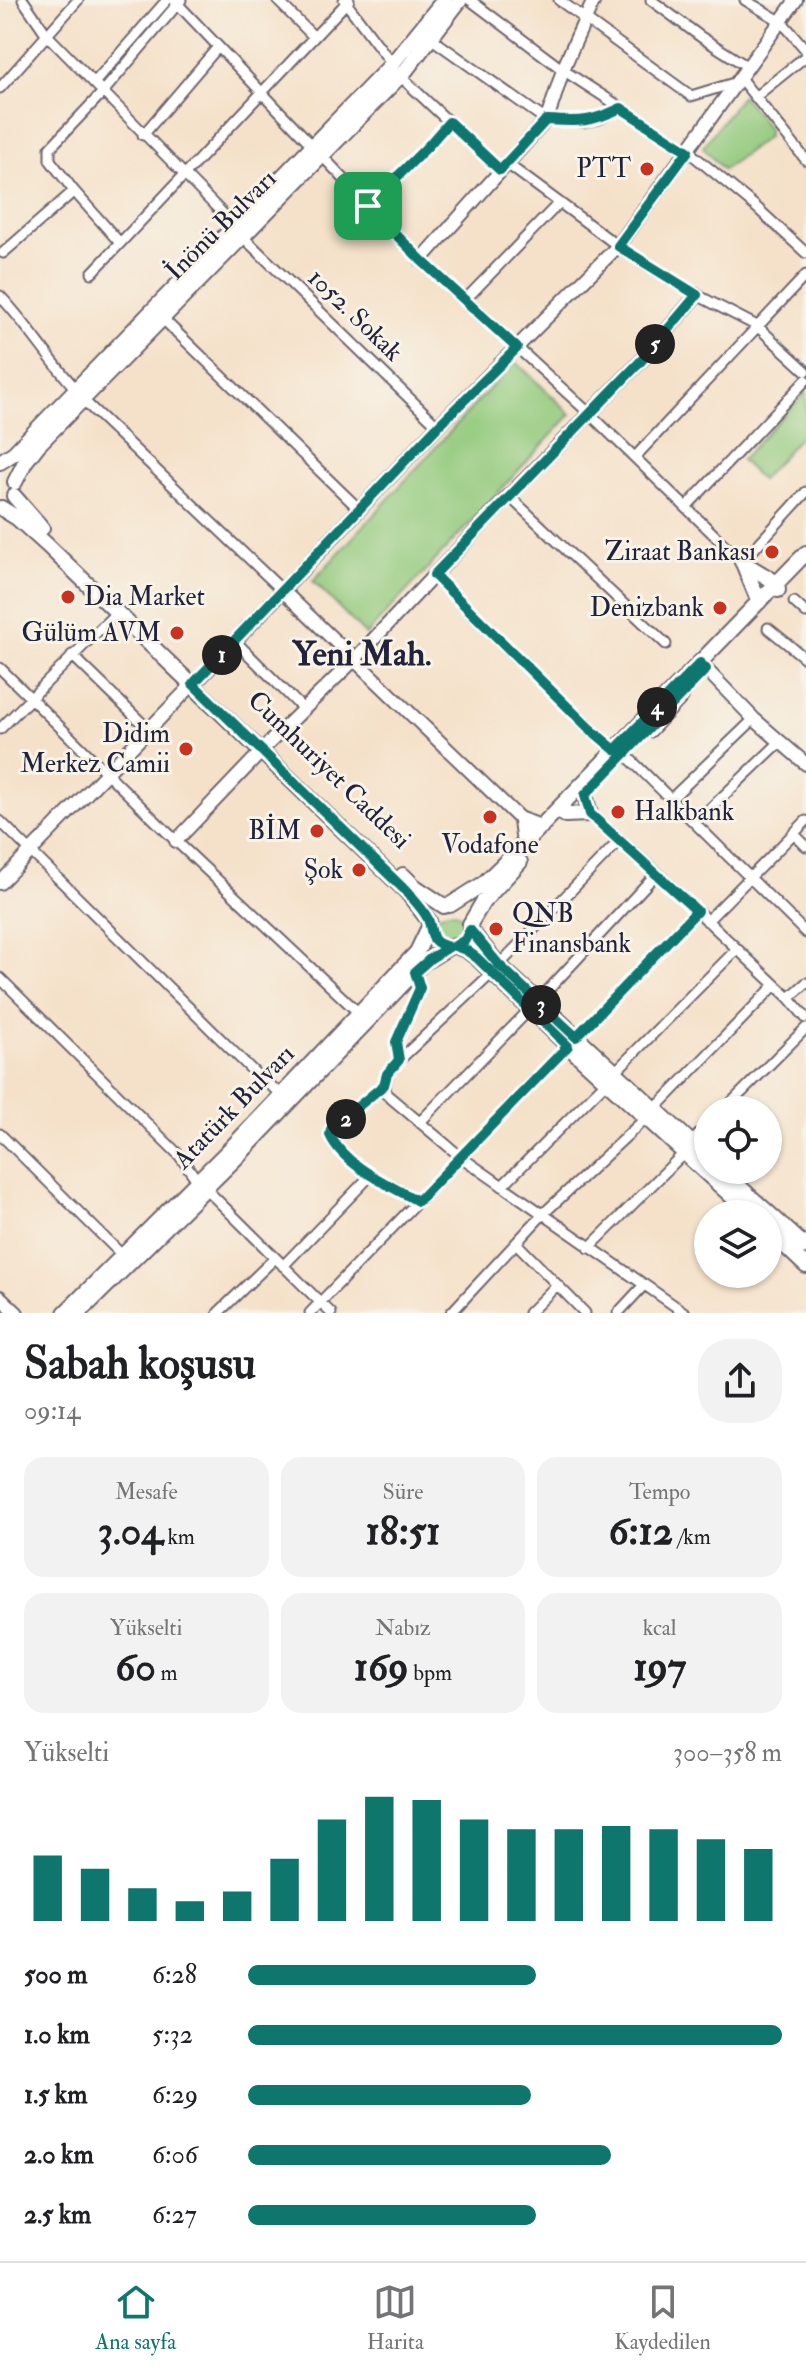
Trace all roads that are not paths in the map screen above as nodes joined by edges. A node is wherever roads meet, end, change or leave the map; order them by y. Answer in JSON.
{"nodes":[{"id":1,"x":23,"y":0,"type":"edge"},
{"id":2,"x":78,"y":0,"type":"edge"},
{"id":3,"x":167,"y":0,"type":"edge"},
{"id":4,"x":277,"y":0,"type":"edge"},
{"id":5,"x":444,"y":0,"type":"edge"},
{"id":6,"x":460,"y":0,"type":"edge"},
{"id":7,"x":470,"y":0,"type":"edge"},
{"id":8,"x":559,"y":0,"type":"edge"},
{"id":9,"x":594,"y":0,"type":"edge"},
{"id":10,"x":651,"y":0,"type":"edge"},
{"id":11,"x":745,"y":0,"type":"edge"},
{"id":12,"x":796,"y":0,"type":"edge"},
{"id":13,"x":178,"y":1,"type":"edge"},
{"id":14,"x":347,"y":1,"type":"edge"},
{"id":15,"x":585,"y":20,"type":"junction"},
{"id":16,"x":782,"y":22,"type":"junction"},
{"id":17,"x":47,"y":35,"type":"junction"},
{"id":18,"x":314,"y":37,"type":"junction"},
{"id":19,"x":432,"y":39,"type":"junction"},
{"id":20,"x":218,"y":47,"type":"junction"},
{"id":21,"x":806,"y":53,"type":"edge"},
{"id":22,"x":748,"y":67,"type":"junction"},
{"id":23,"x":396,"y":70,"type":"junction"},
{"id":24,"x":563,"y":70,"type":"junction"},
{"id":25,"x":737,"y":81,"type":"junction"},
{"id":26,"x":94,"y":83,"type":"junction"},
{"id":27,"x":0,"y":88,"type":"edge"},
{"id":28,"x":262,"y":91,"type":"junction"},
{"id":29,"x":103,"y":92,"type":"junction"},
{"id":30,"x":755,"y":97,"type":"junction"},
{"id":31,"x":621,"y":108,"type":"junction"},
{"id":32,"x":546,"y":120,"type":"junction"},
{"id":33,"x":449,"y":122,"type":"junction"},
{"id":34,"x":143,"y":135,"type":"junction"},
{"id":35,"x":688,"y":151,"type":"junction"},
{"id":36,"x":318,"y":152,"type":"junction"},
{"id":37,"x":806,"y":160,"type":"edge"},
{"id":38,"x":503,"y":167,"type":"junction"},
{"id":39,"x":183,"y":175,"type":"junction"},
{"id":40,"x":74,"y":191,"type":"junction"},
{"id":41,"x":559,"y":203,"type":"junction"},
{"id":42,"x":368,"y":206,"type":"junction"},
{"id":43,"x":239,"y":231,"type":"junction"},
{"id":44,"x":120,"y":243,"type":"junction"},
{"id":45,"x":618,"y":246,"type":"junction"},
{"id":46,"x":3,"y":253,"type":"dead end"},
{"id":47,"x":806,"y":253,"type":"edge"},
{"id":48,"x":421,"y":260,"type":"junction"},
{"id":49,"x":92,"y":273,"type":"dead end"},
{"id":50,"x":806,"y":275,"type":"edge"},
{"id":51,"x":697,"y":295,"type":"junction"},
{"id":52,"x":0,"y":297,"type":"edge"},
{"id":53,"x":465,"y":300,"type":"junction"},
{"id":54,"x":162,"y":318,"type":"junction"},
{"id":55,"x":757,"y":326,"type":"junction"},
{"id":56,"x":517,"y":348,"type":"junction"},
{"id":57,"x":806,"y":371,"type":"edge"},
{"id":58,"x":806,"y":380,"type":"edge"},
{"id":59,"x":80,"y":395,"type":"junction"},
{"id":60,"x":589,"y":413,"type":"junction"},
{"id":61,"x":438,"y":426,"type":"junction"},
{"id":62,"x":635,"y":457,"type":"junction"},
{"id":63,"x":0,"y":464,"type":"edge"},
{"id":64,"x":14,"y":489,"type":"junction"},
{"id":65,"x":806,"y":492,"type":"edge"},
{"id":66,"x":509,"y":496,"type":"junction"},
{"id":67,"x":686,"y":507,"type":"junction"},
{"id":68,"x":0,"y":508,"type":"edge"},
{"id":69,"x":360,"y":510,"type":"junction"},
{"id":70,"x":806,"y":553,"type":"edge"},
{"id":71,"x":742,"y":562,"type":"junction"},
{"id":72,"x":806,"y":566,"type":"edge"},
{"id":73,"x":434,"y":575,"type":"junction"},
{"id":74,"x":778,"y":588,"type":"junction"},
{"id":75,"x":283,"y":591,"type":"junction"},
{"id":76,"x":759,"y":602,"type":"junction"},
{"id":77,"x":794,"y":602,"type":"dead end"},
{"id":78,"x":117,"y":612,"type":"junction"},
{"id":79,"x":806,"y":613,"type":"edge"},
{"id":80,"x":768,"y":628,"type":"dead end"},
{"id":81,"x":235,"y":641,"type":"junction"},
{"id":82,"x":666,"y":644,"type":"dead end"},
{"id":83,"x":72,"y":655,"type":"junction"},
{"id":84,"x":806,"y":659,"type":"edge"},
{"id":85,"x":354,"y":660,"type":"junction"},
{"id":86,"x":703,"y":666,"type":"junction"},
{"id":87,"x":0,"y":668,"type":"edge"},
{"id":88,"x":196,"y":682,"type":"junction"},
{"id":89,"x":29,"y":698,"type":"junction"},
{"id":90,"x":304,"y":710,"type":"junction"},
{"id":91,"x":754,"y":719,"type":"junction"},
{"id":92,"x":0,"y":729,"type":"edge"},
{"id":93,"x":149,"y":730,"type":"junction"},
{"id":94,"x":781,"y":741,"type":"junction"},
{"id":95,"x":265,"y":747,"type":"junction"},
{"id":96,"x":620,"y":752,"type":"junction"},
{"id":97,"x":806,"y":764,"type":"edge"},
{"id":98,"x":107,"y":774,"type":"junction"},
{"id":99,"x":585,"y":795,"type":"junction"},
{"id":100,"x":671,"y":799,"type":"junction"},
{"id":101,"x":590,"y":814,"type":"junction"},
{"id":102,"x":565,"y":815,"type":"junction"},
{"id":103,"x":521,"y":820,"type":"junction"},
{"id":104,"x":0,"y":821,"type":"edge"},
{"id":105,"x":806,"y":821,"type":"edge"},
{"id":106,"x":695,"y":823,"type":"junction"},
{"id":107,"x":541,"y":827,"type":"junction"},
{"id":108,"x":794,"y":834,"type":"junction"},
{"id":109,"x":176,"y":841,"type":"junction"},
{"id":110,"x":619,"y":841,"type":"junction"},
{"id":111,"x":524,"y":844,"type":"junction"},
{"id":112,"x":806,"y":846,"type":"edge"},
{"id":113,"x":32,"y":851,"type":"junction"},
{"id":114,"x":657,"y":873,"type":"junction"},
{"id":115,"x":749,"y":877,"type":"junction"},
{"id":116,"x":0,"y":883,"type":"edge"},
{"id":117,"x":447,"y":906,"type":"junction"},
{"id":118,"x":697,"y":911,"type":"junction"},
{"id":119,"x":707,"y":921,"type":"junction"},
{"id":120,"x":429,"y":924,"type":"junction"},
{"id":121,"x":470,"y":927,"type":"junction"},
{"id":122,"x":806,"y":933,"type":"edge"},
{"id":123,"x":452,"y":947,"type":"junction"},
{"id":124,"x":737,"y":949,"type":"junction"},
{"id":125,"x":495,"y":969,"type":"junction"},
{"id":126,"x":415,"y":972,"type":"junction"},
{"id":127,"x":0,"y":978,"type":"edge"},
{"id":128,"x":806,"y":983,"type":"edge"},
{"id":129,"x":775,"y":985,"type":"junction"},
{"id":130,"x":789,"y":998,"type":"junction"},
{"id":131,"x":534,"y":1006,"type":"junction"},
{"id":132,"x":363,"y":1017,"type":"junction"},
{"id":133,"x":806,"y":1018,"type":"edge"},
{"id":134,"x":806,"y":1028,"type":"edge"},
{"id":135,"x":572,"y":1042,"type":"junction"},
{"id":136,"x":399,"y":1060,"type":"junction"},
{"id":137,"x":610,"y":1077,"type":"junction"},
{"id":138,"x":384,"y":1085,"type":"junction"},
{"id":139,"x":281,"y":1094,"type":"junction"},
{"id":140,"x":738,"y":1096,"type":"edge"},
{"id":141,"x":651,"y":1113,"type":"junction"},
{"id":142,"x":420,"y":1122,"type":"junction"},
{"id":143,"x":0,"y":1134,"type":"edge"},
{"id":144,"x":694,"y":1141,"type":"edge"},
{"id":145,"x":688,"y":1147,"type":"junction"},
{"id":146,"x":694,"y":1150,"type":"edge"},
{"id":147,"x":461,"y":1157,"type":"junction"},
{"id":148,"x":371,"y":1175,"type":"junction"},
{"id":149,"x":201,"y":1184,"type":"junction"},
{"id":150,"x":736,"y":1184,"type":"edge"},
{"id":151,"x":502,"y":1186,"type":"junction"},
{"id":152,"x":738,"y":1200,"type":"edge"},
{"id":153,"x":418,"y":1201,"type":"junction"},
{"id":154,"x":542,"y":1215,"type":"junction"},
{"id":155,"x":516,"y":1243,"type":"junction"},
{"id":156,"x":782,"y":1243,"type":"edge"},
{"id":157,"x":806,"y":1247,"type":"edge"},
{"id":158,"x":589,"y":1248,"type":"junction"},
{"id":159,"x":122,"y":1255,"type":"junction"},
{"id":160,"x":275,"y":1258,"type":"junction"},
{"id":161,"x":283,"y":1266,"type":"junction"},
{"id":162,"x":806,"y":1266,"type":"edge"},
{"id":163,"x":557,"y":1285,"type":"junction"},
{"id":164,"x":643,"y":1286,"type":"junction"},
{"id":165,"x":0,"y":1297,"type":"edge"},
{"id":166,"x":320,"y":1303,"type":"junction"},
{"id":167,"x":17,"y":1313,"type":"edge"},
{"id":168,"x":65,"y":1313,"type":"edge"},
{"id":169,"x":79,"y":1313,"type":"edge"},
{"id":170,"x":218,"y":1313,"type":"edge"},
{"id":171,"x":310,"y":1313,"type":"edge"},
{"id":172,"x":331,"y":1313,"type":"edge"},
{"id":173,"x":451,"y":1313,"type":"edge"},
{"id":174,"x":529,"y":1313,"type":"edge"},
{"id":175,"x":585,"y":1313,"type":"edge"},
{"id":176,"x":618,"y":1313,"type":"edge"},
{"id":177,"x":685,"y":1313,"type":"edge"}],
"edges":[{"from":1,"to":17,"type":"street","name":"1052. Sokak"},
{"from":2,"to":17,"type":"street"},
{"from":3,"to":26,"type":"street"},
{"from":4,"to":18,"type":"street"},
{"from":5,"to":23,"type":"main road","name":"İnönü Bulvarı"},
{"from":6,"to":19,"type":"main road","name":"İnönü Bulvarı"},
{"from":7,"to":24,"type":"street"},
{"from":8,"to":15,"type":"street"},
{"from":9,"to":15,"type":"street"},
{"from":10,"to":22,"type":"street"},
{"from":11,"to":16,"type":"street"},
{"from":12,"to":16,"type":"street"},
{"from":13,"to":20,"type":"street"},
{"from":13,"to":29,"type":"street"},
{"from":14,"to":18,"type":"street"},
{"from":14,"to":23,"type":"street"},
{"from":15,"to":24,"type":"street"},
{"from":15,"to":25,"type":"street"},
{"from":16,"to":21,"type":"street"},
{"from":16,"to":22,"type":"street"},
{"from":17,"to":26,"type":"street","name":"1052. Sokak"},
{"from":17,"to":27,"type":"street"},
{"from":18,"to":28,"type":"street"},
{"from":19,"to":23,"type":"main road","name":"İnönü Bulvarı"},
{"from":19,"to":32,"type":"street"},
{"from":20,"to":28,"type":"street"},
{"from":20,"to":34,"type":"street"},
{"from":21,"to":30,"type":"street"},
{"from":22,"to":25,"type":"street"},
{"from":23,"to":33,"type":"street"},
{"from":23,"to":36,"type":"main road","name":"İnönü Bulvarı"},
{"from":24,"to":31,"type":"street"},
{"from":24,"to":32,"type":"street"},
{"from":25,"to":30,"type":"street"},
{"from":25,"to":35,"type":"street"},
{"from":26,"to":29,"type":"street","name":"1052. Sokak"},
{"from":28,"to":36,"type":"street"},
{"from":28,"to":39,"type":"street"},
{"from":29,"to":34,"type":"street","name":"1052. Sokak"},
{"from":29,"to":40,"type":"street"},
{"from":30,"to":37,"type":"street"},
{"from":31,"to":32,"type":"street"},
{"from":31,"to":35,"type":"street"},
{"from":32,"to":38,"type":"street"},
{"from":33,"to":38,"type":"street"},
{"from":33,"to":42,"type":"street"},
{"from":34,"to":39,"type":"street","name":"1052. Sokak"},
{"from":35,"to":45,"type":"street"},
{"from":35,"to":47,"type":"street"},
{"from":36,"to":42,"type":"street"},
{"from":36,"to":43,"type":"main road","name":"İnönü Bulvarı"},
{"from":38,"to":41,"type":"street"},
{"from":38,"to":48,"type":"street"},
{"from":39,"to":43,"type":"street","name":"1052. Sokak"},
{"from":39,"to":44,"type":"street"},
{"from":40,"to":44,"type":"street"},
{"from":40,"to":46,"type":"street"},
{"from":41,"to":45,"type":"street"},
{"from":41,"to":53,"type":"street"},
{"from":42,"to":48,"type":"street"},
{"from":43,"to":54,"type":"main road","name":"İnönü Bulvarı"},
{"from":43,"to":59,"type":"main road","name":"İnönü Bulvarı"},
{"from":43,"to":61,"type":"street","name":"1052. Sokak"},
{"from":44,"to":49,"type":"street"},
{"from":45,"to":51,"type":"street"},
{"from":45,"to":56,"type":"street"},
{"from":48,"to":53,"type":"street"},
{"from":50,"to":55,"type":"street"},
{"from":51,"to":55,"type":"street"},
{"from":51,"to":60,"type":"street"},
{"from":52,"to":59,"type":"street"},
{"from":53,"to":56,"type":"street"},
{"from":54,"to":59,"type":"main road","name":"İnönü Bulvarı"},
{"from":54,"to":69,"type":"street"},
{"from":55,"to":57,"type":"street"},
{"from":55,"to":62,"type":"street"},
{"from":56,"to":60,"type":"street"},
{"from":56,"to":61,"type":"street"},
{"from":58,"to":67,"type":"street"},
{"from":59,"to":63,"type":"main road","name":"İnönü Bulvarı"},
{"from":59,"to":64,"type":"main road","name":"İnönü Bulvarı"},
{"from":59,"to":75,"type":"street"},
{"from":60,"to":62,"type":"street"},
{"from":60,"to":66,"type":"street"},
{"from":61,"to":69,"type":"street"},
{"from":62,"to":67,"type":"street"},
{"from":63,"to":64,"type":"main road","name":"Cumhuriyet Caddesi"},
{"from":64,"to":68,"type":"main road","name":"İnönü Bulvarı"},
{"from":64,"to":88,"type":"main road","name":"Cumhuriyet Caddesi"},
{"from":65,"to":71,"type":"street"},
{"from":66,"to":73,"type":"street"},
{"from":66,"to":82,"type":"street"},
{"from":67,"to":71,"type":"street"},
{"from":68,"to":78,"type":"main road","name":"Cumhuriyet Caddesi"},
{"from":69,"to":75,"type":"street"},
{"from":70,"to":74,"type":"main road"},
{"from":71,"to":74,"type":"main road"},
{"from":71,"to":76,"type":"main road"},
{"from":72,"to":74,"type":"main road"},
{"from":73,"to":85,"type":"street"},
{"from":73,"to":96,"type":"street"},
{"from":74,"to":76,"type":"main road"},
{"from":74,"to":86,"type":"main road"},
{"from":75,"to":81,"type":"street"},
{"from":75,"to":85,"type":"street"},
{"from":76,"to":86,"type":"main road"},
{"from":77,"to":79,"type":"street"},
{"from":78,"to":83,"type":"street"},
{"from":78,"to":88,"type":"main road","name":"Cumhuriyet Caddesi"},
{"from":80,"to":84,"type":"street"},
{"from":81,"to":88,"type":"street"},
{"from":81,"to":90,"type":"street"},
{"from":83,"to":89,"type":"street"},
{"from":83,"to":93,"type":"street"},
{"from":85,"to":90,"type":"street"},
{"from":85,"to":103,"type":"street"},
{"from":86,"to":91,"type":"street"},
{"from":86,"to":96,"type":"main road"},
{"from":87,"to":89,"type":"street"},
{"from":88,"to":93,"type":"street"},
{"from":88,"to":95,"type":"main road","name":"Cumhuriyet Caddesi"},
{"from":89,"to":92,"type":"street"},
{"from":89,"to":98,"type":"street"},
{"from":90,"to":95,"type":"street"},
{"from":91,"to":94,"type":"street"},
{"from":91,"to":100,"type":"street"},
{"from":93,"to":98,"type":"street"},
{"from":94,"to":97,"type":"street"},
{"from":94,"to":106,"type":"street"},
{"from":95,"to":109,"type":"street"},
{"from":95,"to":117,"type":"main road","name":"Cumhuriyet Caddesi"},
{"from":95,"to":120,"type":"main road","name":"Cumhuriyet Caddesi"},
{"from":96,"to":99,"type":"main road"},
{"from":96,"to":100,"type":"street"},
{"from":96,"to":107,"type":"main road"},
{"from":98,"to":109,"type":"street"},
{"from":98,"to":113,"type":"street"},
{"from":99,"to":101,"type":"main road"},
{"from":99,"to":102,"type":"main road"},
{"from":100,"to":106,"type":"street"},
{"from":101,"to":102,"type":"main road"},
{"from":101,"to":110,"type":"street"},
{"from":102,"to":121,"type":"main road"},
{"from":103,"to":107,"type":"main road"},
{"from":103,"to":111,"type":"main road"},
{"from":104,"to":113,"type":"street"},
{"from":105,"to":108,"type":"street"},
{"from":106,"to":115,"type":"street"},
{"from":107,"to":111,"type":"main road"},
{"from":108,"to":112,"type":"street"},
{"from":108,"to":115,"type":"street"},
{"from":109,"to":132,"type":"street"},
{"from":110,"to":114,"type":"street"},
{"from":110,"to":125,"type":"street"},
{"from":111,"to":117,"type":"main road"},
{"from":113,"to":116,"type":"street"},
{"from":113,"to":139,"type":"street"},
{"from":114,"to":118,"type":"street"},
{"from":114,"to":131,"type":"street"},
{"from":115,"to":119,"type":"street"},
{"from":115,"to":122,"type":"street"},
{"from":117,"to":120,"type":"main road"},
{"from":117,"to":121,"type":"main road"},
{"from":118,"to":119,"type":"street"},
{"from":118,"to":135,"type":"street"},
{"from":119,"to":124,"type":"street"},
{"from":120,"to":123,"type":"main road"},
{"from":120,"to":132,"type":"main road","name":"Atatürk Bulvarı"},
{"from":121,"to":123,"type":"main road"},
{"from":121,"to":125,"type":"main road"},
{"from":123,"to":125,"type":"main road"},
{"from":123,"to":126,"type":"main road","name":"Atatürk Bulvarı"},
{"from":124,"to":129,"type":"street"},
{"from":124,"to":137,"type":"street"},
{"from":125,"to":131,"type":"main road"},
{"from":125,"to":136,"type":"street"},
{"from":126,"to":132,"type":"main road","name":"Atatürk Bulvarı"},
{"from":126,"to":136,"type":"street"},
{"from":127,"to":149,"type":"street"},
{"from":128,"to":130,"type":"street"},
{"from":129,"to":130,"type":"street"},
{"from":129,"to":141,"type":"street"},
{"from":130,"to":133,"type":"street"},
{"from":131,"to":135,"type":"main road"},
{"from":131,"to":142,"type":"street"},
{"from":132,"to":139,"type":"main road","name":"Atatürk Bulvarı"},
{"from":132,"to":149,"type":"main road","name":"Atatürk Bulvarı"},
{"from":134,"to":140,"type":"street"},
{"from":135,"to":137,"type":"main road"},
{"from":135,"to":147,"type":"street"},
{"from":136,"to":138,"type":"street"},
{"from":137,"to":141,"type":"main road"},
{"from":137,"to":151,"type":"street"},
{"from":138,"to":142,"type":"street"},
{"from":138,"to":148,"type":"street"},
{"from":139,"to":149,"type":"main road","name":"Atatürk Bulvarı"},
{"from":141,"to":145,"type":"main road"},
{"from":141,"to":154,"type":"street"},
{"from":142,"to":147,"type":"street"},
{"from":143,"to":159,"type":"street"},
{"from":144,"to":145,"type":"street"},
{"from":145,"to":146,"type":"main road"},
{"from":145,"to":152,"type":"main road"},
{"from":145,"to":158,"type":"street"},
{"from":147,"to":151,"type":"street"},
{"from":147,"to":153,"type":"street"},
{"from":148,"to":153,"type":"street"},
{"from":148,"to":161,"type":"street"},
{"from":149,"to":159,"type":"main road","name":"Atatürk Bulvarı"},
{"from":149,"to":160,"type":"street"},
{"from":149,"to":169,"type":"main road","name":"Atatürk Bulvarı"},
{"from":150,"to":157,"type":"main road"},
{"from":151,"to":154,"type":"street"},
{"from":153,"to":166,"type":"street"},
{"from":154,"to":155,"type":"street"},
{"from":154,"to":158,"type":"street"},
{"from":155,"to":163,"type":"street"},
{"from":155,"to":173,"type":"street"},
{"from":156,"to":162,"type":"main road"},
{"from":158,"to":164,"type":"street"},
{"from":159,"to":168,"type":"main road","name":"Atatürk Bulvarı"},
{"from":160,"to":161,"type":"street"},
{"from":160,"to":170,"type":"street"},
{"from":161,"to":166,"type":"street"},
{"from":163,"to":174,"type":"street"},
{"from":163,"to":175,"type":"street"},
{"from":164,"to":176,"type":"street"},
{"from":164,"to":177,"type":"street"},
{"from":165,"to":167,"type":"street"},
{"from":166,"to":171,"type":"street"},
{"from":166,"to":172,"type":"street"}]}
